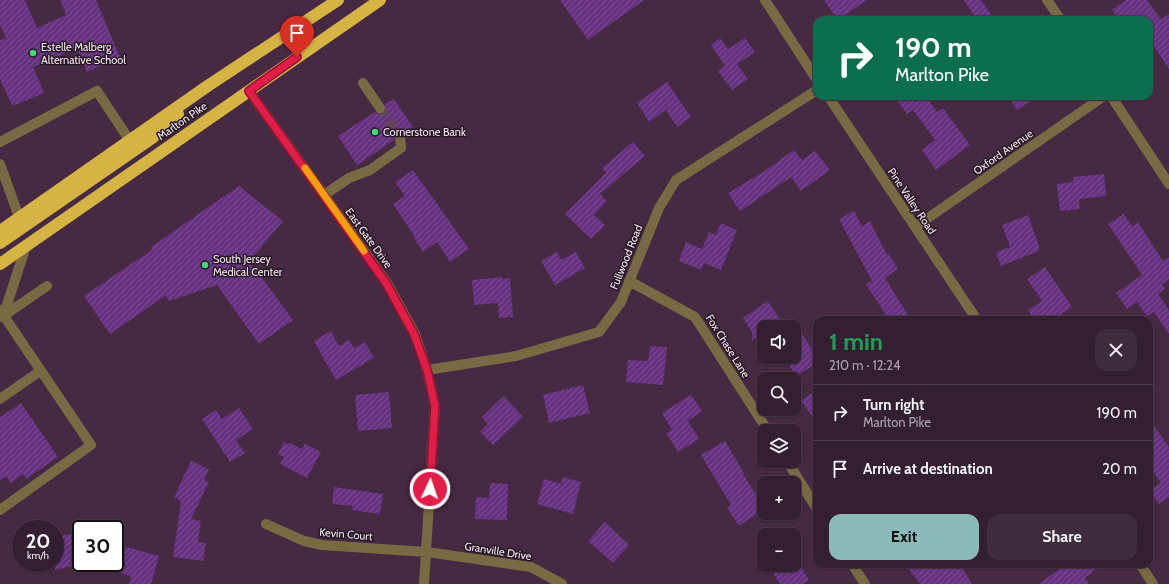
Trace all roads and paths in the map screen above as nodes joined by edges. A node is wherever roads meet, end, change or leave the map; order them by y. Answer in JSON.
{"nodes":[{"id":1,"x":338,"y":0,"type":"edge"},
{"id":2,"x":380,"y":0,"type":"edge"},
{"id":3,"x":765,"y":0,"type":"edge"},
{"id":4,"x":1047,"y":0,"type":"edge"},
{"id":5,"x":1058,"y":16,"type":"edge"},
{"id":6,"x":813,"y":74,"type":"edge"},
{"id":7,"x":363,"y":83,"type":"dead end"},
{"id":8,"x":209,"y":84,"type":"junction"},
{"id":9,"x":249,"y":91,"type":"junction"},
{"id":10,"x":813,"y":93,"type":"edge"},
{"id":11,"x":831,"y":100,"type":"edge"},
{"id":12,"x":1098,"y":100,"type":"edge"},
{"id":13,"x":1114,"y":100,"type":"edge"},
{"id":14,"x":380,"y":108,"type":"tunnel mouth"},
{"id":15,"x":400,"y":136,"type":"dead end"},
{"id":16,"x":130,"y":141,"type":"junction"},
{"id":17,"x":0,"y":142,"type":"edge"},
{"id":18,"x":0,"y":164,"type":"edge"},
{"id":19,"x":1169,"y":184,"type":"edge"},
{"id":20,"x":324,"y":195,"type":"junction"},
{"id":21,"x":19,"y":217,"type":"junction"},
{"id":22,"x":915,"y":227,"type":"junction"},
{"id":23,"x":0,"y":230,"type":"edge"},
{"id":24,"x":0,"y":243,"type":"edge"},
{"id":25,"x":26,"y":246,"type":"junction"},
{"id":26,"x":0,"y":264,"type":"edge"},
{"id":27,"x":629,"y":281,"type":"junction"},
{"id":28,"x":47,"y":286,"type":"dead end"},
{"id":29,"x":1,"y":315,"type":"edge"},
{"id":30,"x":974,"y":316,"type":"edge"},
{"id":31,"x":427,"y":370,"type":"junction"},
{"id":32,"x":40,"y":371,"type":"junction"},
{"id":33,"x":0,"y":399,"type":"edge"},
{"id":34,"x":764,"y":424,"type":"edge"},
{"id":35,"x":791,"y":468,"type":"edge"},
{"id":36,"x":813,"y":503,"type":"edge"},
{"id":37,"x":0,"y":510,"type":"edge"},
{"id":38,"x":266,"y":524,"type":"dead end"},
{"id":39,"x":427,"y":552,"type":"junction"},
{"id":40,"x":855,"y":568,"type":"edge"},
{"id":41,"x":1143,"y":568,"type":"edge"},
{"id":42,"x":424,"y":584,"type":"edge"},
{"id":43,"x":562,"y":584,"type":"edge"},
{"id":44,"x":865,"y":584,"type":"edge"},
{"id":45,"x":1153,"y":584,"type":"edge"}],
"edges":[{"from":1,"to":8,"type":"highway","name":"Marlton Pike"},
{"from":2,"to":9,"type":"highway","name":"Marlton Pike"},
{"from":3,"to":6,"type":"street"},
{"from":4,"to":5,"type":"street"},
{"from":7,"to":14,"type":"street"},
{"from":8,"to":16,"type":"highway","name":"Marlton Pike"},
{"from":8,"to":24,"type":"highway"},
{"from":9,"to":20,"type":"street","name":"East Gate Drive"},
{"from":9,"to":25,"type":"highway","name":"Marlton Pike"},
{"from":10,"to":27,"type":"street","name":"Fullwood Road"},
{"from":11,"to":22,"type":"street","name":"Pine Valley Road"},
{"from":12,"to":22,"type":"street","name":"Oxford Avenue"},
{"from":13,"to":19,"type":"street"},
{"from":15,"to":20,"type":"street"},
{"from":16,"to":17,"type":"street"},
{"from":16,"to":21,"type":"highway","name":"Marlton Pike"},
{"from":18,"to":21,"type":"street"},
{"from":20,"to":31,"type":"street","name":"East Gate Drive"},
{"from":21,"to":23,"type":"highway","name":"Marlton Pike"},
{"from":22,"to":30,"type":"street","name":"Pine Valley Road"},
{"from":25,"to":26,"type":"highway","name":"Marlton Pike"},
{"from":25,"to":29,"type":"street"},
{"from":27,"to":31,"type":"street","name":"Fullwood Road"},
{"from":27,"to":34,"type":"street","name":"Fox Chase Lane"},
{"from":28,"to":29,"type":"street"},
{"from":29,"to":32,"type":"street"},
{"from":31,"to":39,"type":"street","name":"East Gate Drive"},
{"from":32,"to":33,"type":"street"},
{"from":32,"to":37,"type":"street"},
{"from":35,"to":36,"type":"street"},
{"from":38,"to":39,"type":"street","name":"Kevin Court"},
{"from":39,"to":42,"type":"street","name":"East Gate Drive"},
{"from":39,"to":43,"type":"street","name":"Granville Drive"},
{"from":40,"to":44,"type":"street"},
{"from":41,"to":45,"type":"street"}]}
